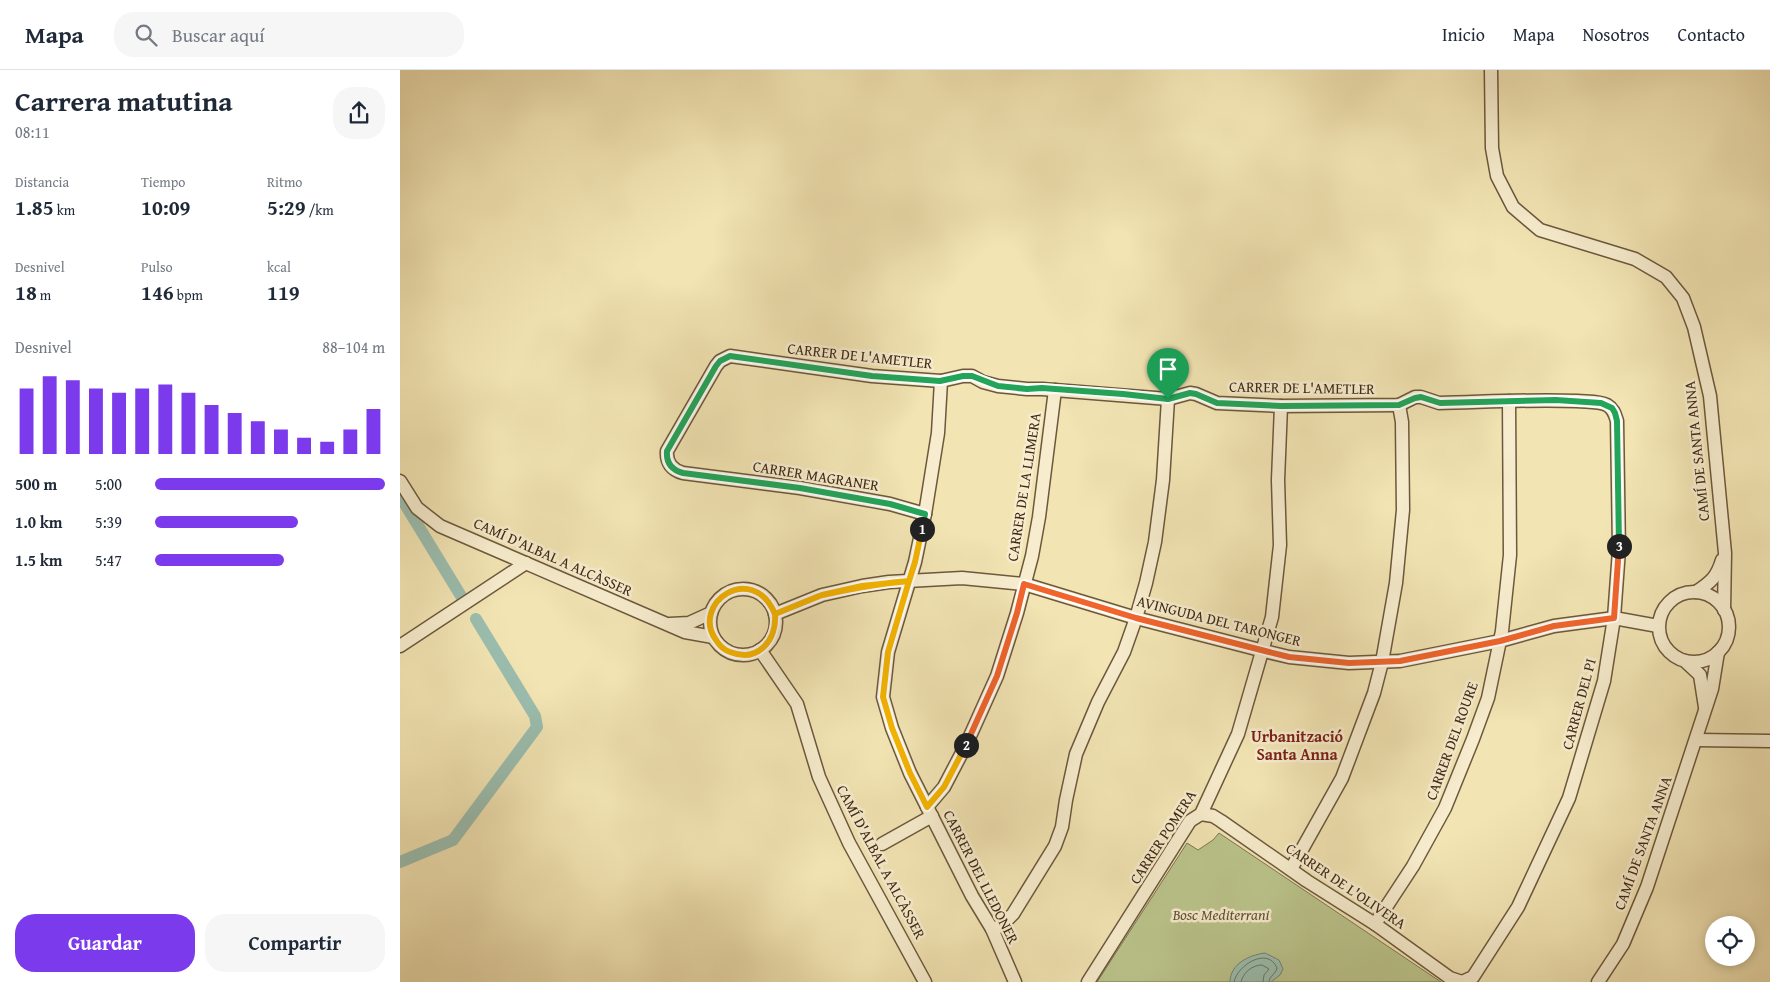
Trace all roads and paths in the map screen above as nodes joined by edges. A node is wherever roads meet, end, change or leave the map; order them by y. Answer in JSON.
{"nodes":[{"id":1,"x":1491,"y":70,"type":"edge"},
{"id":2,"x":940,"y":381,"type":"junction"},
{"id":3,"x":1055,"y":390,"type":"junction"},
{"id":4,"x":1168,"y":399,"type":"junction"},
{"id":5,"x":1509,"y":401,"type":"junction"},
{"id":6,"x":1399,"y":405,"type":"junction"},
{"id":7,"x":1281,"y":406,"type":"junction"},
{"id":8,"x":1615,"y":413,"type":"joint"},
{"id":9,"x":672,"y":468,"type":"joint"},
{"id":10,"x":400,"y":481,"type":"edge"},
{"id":11,"x":925,"y":514,"type":"junction"},
{"id":12,"x":1724,"y":553,"type":"junction"},
{"id":13,"x":526,"y":563,"type":"junction"},
{"id":14,"x":909,"y":581,"type":"junction"},
{"id":15,"x":1024,"y":584,"type":"junction"},
{"id":16,"x":1696,"y":592,"type":"junction"},
{"id":17,"x":1724,"y":610,"type":"junction"},
{"id":18,"x":711,"y":614,"type":"junction"},
{"id":19,"x":775,"y":614,"type":"junction"},
{"id":20,"x":1136,"y":618,"type":"junction"},
{"id":21,"x":1614,"y":618,"type":"junction"},
{"id":22,"x":666,"y":624,"type":"junction"},
{"id":23,"x":1658,"y":626,"type":"junction"},
{"id":24,"x":713,"y":637,"type":"junction"},
{"id":25,"x":1500,"y":641,"type":"junction"},
{"id":26,"x":400,"y":646,"type":"edge"},
{"id":27,"x":760,"y":650,"type":"junction"},
{"id":28,"x":1264,"y":651,"type":"junction"},
{"id":29,"x":1718,"y":652,"type":"junction"},
{"id":30,"x":1685,"y":661,"type":"junction"},
{"id":31,"x":1382,"y":662,"type":"junction"},
{"id":32,"x":1706,"y":710,"type":"junction"},
{"id":33,"x":1697,"y":740,"type":"junction"},
{"id":34,"x":1770,"y":740,"type":"edge"},
{"id":35,"x":929,"y":811,"type":"junction"},
{"id":36,"x":1201,"y":814,"type":"junction"},
{"id":37,"x":882,"y":844,"type":"dead end"},
{"id":38,"x":1291,"y":869,"type":"junction"},
{"id":39,"x":1375,"y":924,"type":"junction"},
{"id":40,"x":992,"y":929,"type":"junction"},
{"id":41,"x":1473,"y":977,"type":"joint"},
{"id":42,"x":925,"y":982,"type":"edge"},
{"id":43,"x":1015,"y":982,"type":"edge"},
{"id":44,"x":1088,"y":982,"type":"edge"},
{"id":45,"x":1598,"y":982,"type":"edge"}],
"edges":[{"from":1,"to":12,"type":"street","name":"CAMÍ DE SANTA ANNA"},
{"from":2,"to":3,"type":"street","name":"CARRER DE L'AMETLER"},
{"from":2,"to":9,"type":"street","name":"CARRER DE L'AMETLER"},
{"from":2,"to":11,"type":"street","name":"CARRER DEL LLEDONER"},
{"from":3,"to":4,"type":"street","name":"CARRER DE L'AMETLER"},
{"from":3,"to":15,"type":"street","name":"CARRER DE LA LLIMERA"},
{"from":4,"to":7,"type":"street","name":"CARRER DE L'AMETLER"},
{"from":4,"to":20,"type":"street"},
{"from":5,"to":6,"type":"street","name":"CARRER DE L'AMETLER"},
{"from":5,"to":8,"type":"street","name":"CARRER DE L'AMETLER"},
{"from":5,"to":25,"type":"street","name":"CARRER DEL ROURE"},
{"from":6,"to":7,"type":"street","name":"CARRER DE L'AMETLER"},
{"from":6,"to":31,"type":"street"},
{"from":7,"to":28,"type":"street","name":"CARRER POMERA"},
{"from":8,"to":21,"type":"street","name":"CARRER DEL PI"},
{"from":9,"to":11,"type":"street","name":"CARRER MAGRANER"},
{"from":10,"to":13,"type":"street","name":"CAMÍ D'ALBAL A ALCÀSSER"},
{"from":11,"to":14,"type":"street","name":"CARRER DEL LLEDONER"},
{"from":12,"to":16,"type":"street","name":"CAMÍ DE SANTA ANNA"},
{"from":12,"to":17,"type":"street","name":"CAMÍ DE SANTA ANNA"},
{"from":13,"to":22,"type":"street","name":"CAMÍ D'ALBAL A ALCÀSSER"},
{"from":13,"to":26,"type":"street"},
{"from":14,"to":15,"type":"street","name":"AVINGUDA DEL TARONGER"},
{"from":14,"to":19,"type":"street","name":"AVINGUDA DEL TARONGER"},
{"from":14,"to":35,"type":"street","name":"CARRER DEL LLEDONER"},
{"from":15,"to":20,"type":"street","name":"AVINGUDA DEL TARONGER"},
{"from":15,"to":35,"type":"street","name":"CARRER DE LA LLIMERA"},
{"from":16,"to":17,"type":"street"},
{"from":16,"to":23,"type":"street"},
{"from":17,"to":29,"type":"street"},
{"from":18,"to":19,"type":"street"},
{"from":18,"to":22,"type":"street","name":"CAMÍ D'ALBAL A ALCÀSSER"},
{"from":18,"to":24,"type":"street"},
{"from":19,"to":27,"type":"street"},
{"from":20,"to":28,"type":"street","name":"AVINGUDA DEL TARONGER"},
{"from":20,"to":40,"type":"street"},
{"from":21,"to":23,"type":"street","name":"AVINGUDA DEL TARONGER"},
{"from":21,"to":25,"type":"street","name":"AVINGUDA DEL TARONGER"},
{"from":21,"to":41,"type":"street","name":"CARRER DEL PI"},
{"from":22,"to":24,"type":"street"},
{"from":23,"to":30,"type":"street"},
{"from":24,"to":27,"type":"street"},
{"from":25,"to":31,"type":"street","name":"AVINGUDA DEL TARONGER"},
{"from":25,"to":39,"type":"street","name":"CARRER DEL ROURE"},
{"from":27,"to":42,"type":"street","name":"CAMÍ D'ALBAL A ALCÀSSER"},
{"from":28,"to":31,"type":"street","name":"AVINGUDA DEL TARONGER"},
{"from":28,"to":36,"type":"street","name":"CARRER POMERA"},
{"from":29,"to":30,"type":"street"},
{"from":29,"to":32,"type":"street","name":"CAMÍ DE SANTA ANNA"},
{"from":30,"to":32,"type":"street","name":"CAMÍ DE SANTA ANNA"},
{"from":31,"to":38,"type":"street"},
{"from":32,"to":33,"type":"street","name":"CAMÍ DE SANTA ANNA"},
{"from":33,"to":34,"type":"street"},
{"from":33,"to":45,"type":"street","name":"CAMÍ DE SANTA ANNA"},
{"from":35,"to":37,"type":"street"},
{"from":35,"to":40,"type":"street","name":"CARRER DEL LLEDONER"},
{"from":36,"to":38,"type":"street","name":"CARRER DE L'OLIVERA"},
{"from":36,"to":44,"type":"street","name":"CARRER POMERA"},
{"from":38,"to":39,"type":"street","name":"CARRER DE L'OLIVERA"},
{"from":39,"to":41,"type":"street","name":"CARRER DE L'OLIVERA"},
{"from":40,"to":43,"type":"street","name":"CARRER DEL LLEDONER"}]}
